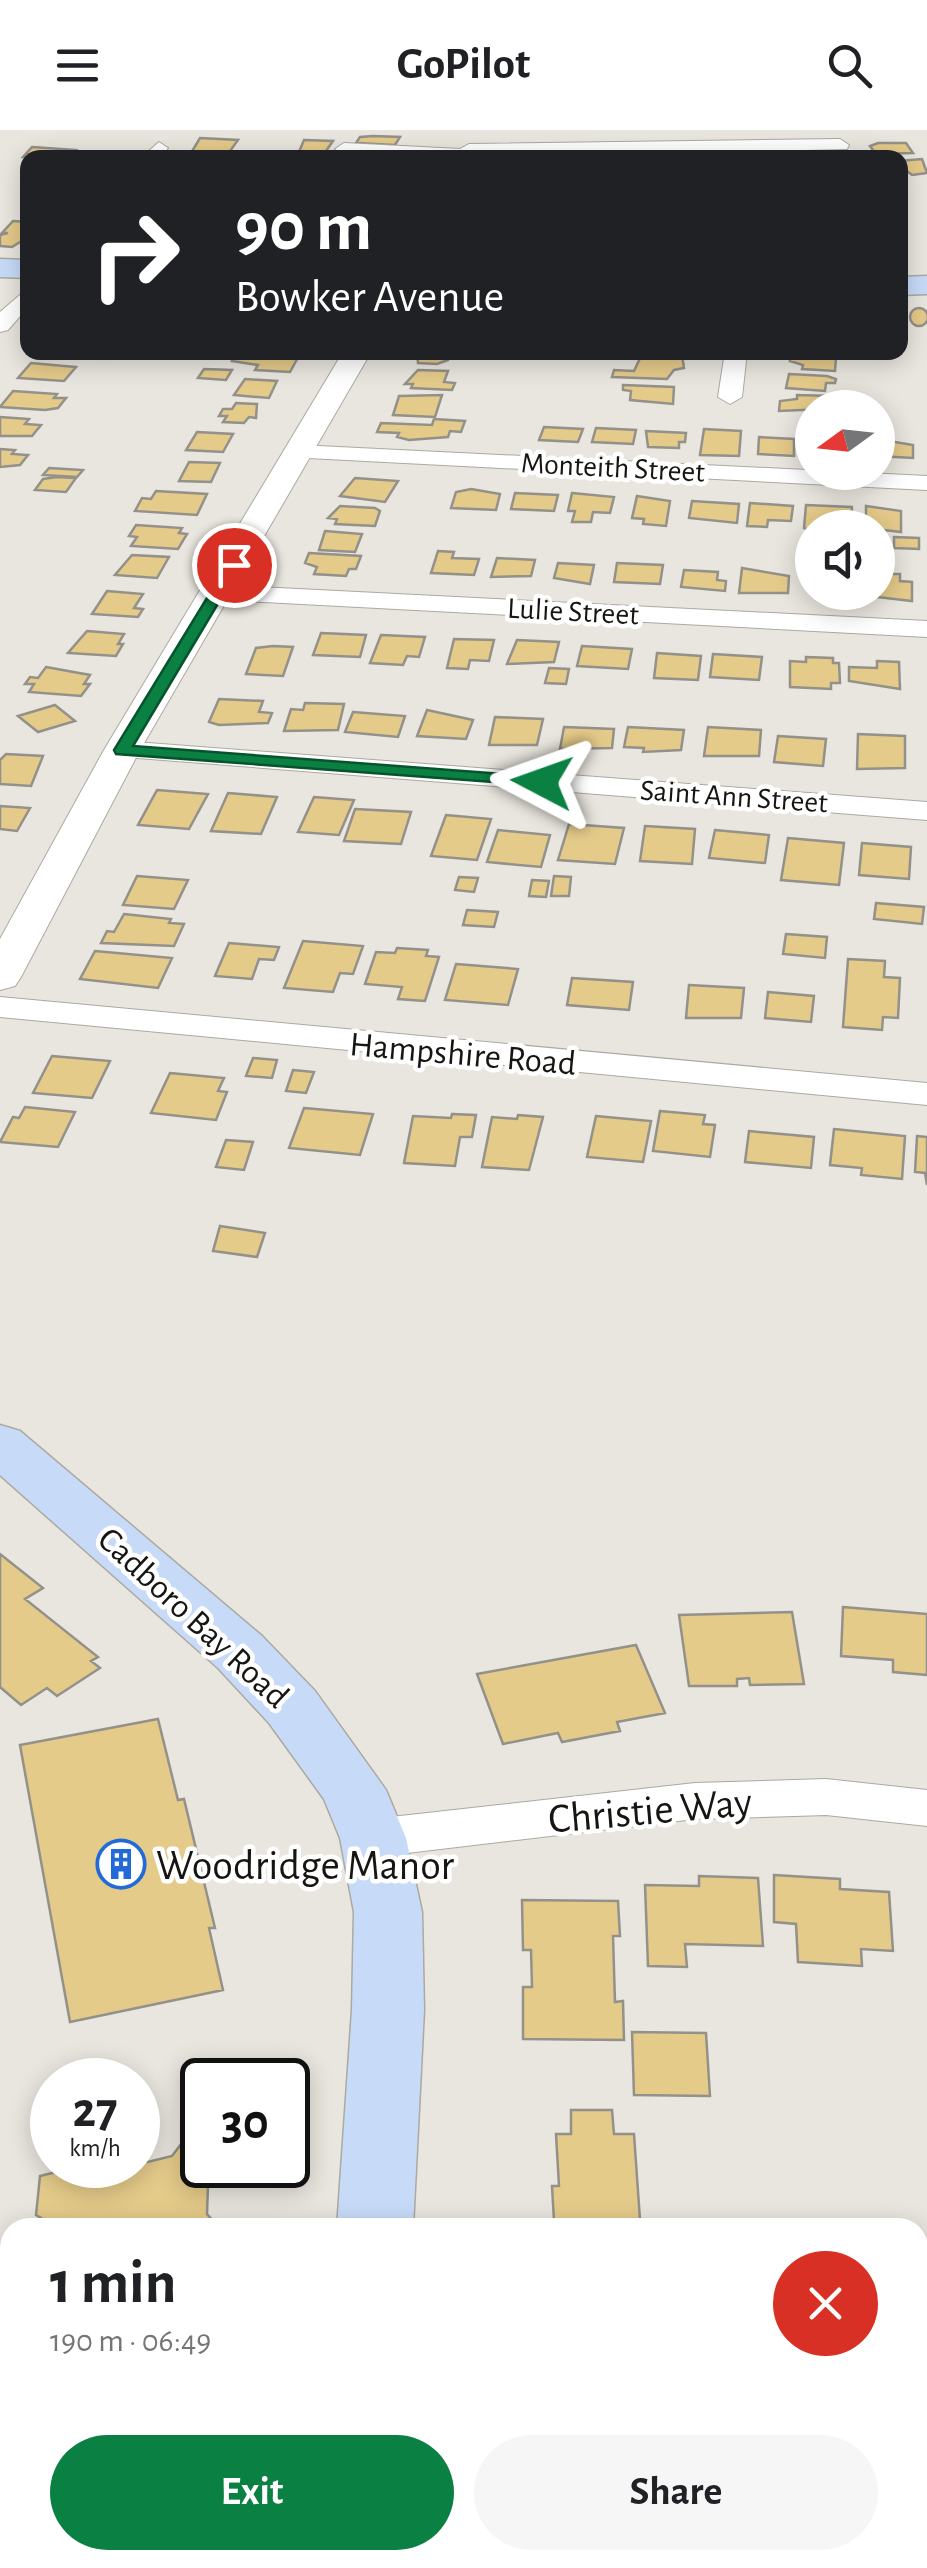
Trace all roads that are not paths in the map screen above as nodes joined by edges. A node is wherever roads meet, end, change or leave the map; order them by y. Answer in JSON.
{"nodes":[{"id":1,"x":840,"y":145,"type":"dead end"},
{"id":2,"x":469,"y":149,"type":"edge"},
{"id":3,"x":344,"y":150,"type":"dead end"},
{"id":4,"x":20,"y":303,"type":"edge"},
{"id":5,"x":0,"y":325,"type":"edge"},
{"id":6,"x":352,"y":360,"type":"edge"},
{"id":7,"x":735,"y":360,"type":"edge"},
{"id":8,"x":730,"y":397,"type":"dead end"},
{"id":9,"x":298,"y":452,"type":"junction"},
{"id":10,"x":927,"y":482,"type":"edge"},
{"id":11,"x":218,"y":593,"type":"junction"},
{"id":12,"x":927,"y":629,"type":"edge"},
{"id":13,"x":122,"y":750,"type":"junction"},
{"id":14,"x":927,"y":811,"type":"edge"},
{"id":15,"x":0,"y":978,"type":"edge"},
{"id":16,"x":0,"y":1008,"type":"edge"},
{"id":17,"x":927,"y":1094,"type":"edge"},
{"id":18,"x":0,"y":1444,"type":"edge"},
{"id":19,"x":927,"y":1808,"type":"edge"},
{"id":20,"x":373,"y":1838,"type":"junction"},
{"id":21,"x":376,"y":2218,"type":"edge"}],
"edges":[{"from":1,"to":2,"type":"street"},
{"from":2,"to":3,"type":"street"},
{"from":4,"to":5,"type":"street"},
{"from":6,"to":9,"type":"street"},
{"from":7,"to":8,"type":"street"},
{"from":9,"to":10,"type":"street","name":"Monteith Street"},
{"from":9,"to":11,"type":"street"},
{"from":11,"to":12,"type":"street","name":"Lulie Street"},
{"from":11,"to":13,"type":"street"},
{"from":13,"to":14,"type":"street","name":"Saint Ann Street"},
{"from":13,"to":15,"type":"street"},
{"from":16,"to":17,"type":"street","name":"Hampshire Road"},
{"from":18,"to":20,"type":"main road","name":"Cadboro Bay Road"},
{"from":19,"to":20,"type":"street","name":"Christie Way"},
{"from":20,"to":21,"type":"main road","name":"Cadboro Bay Road"}]}
